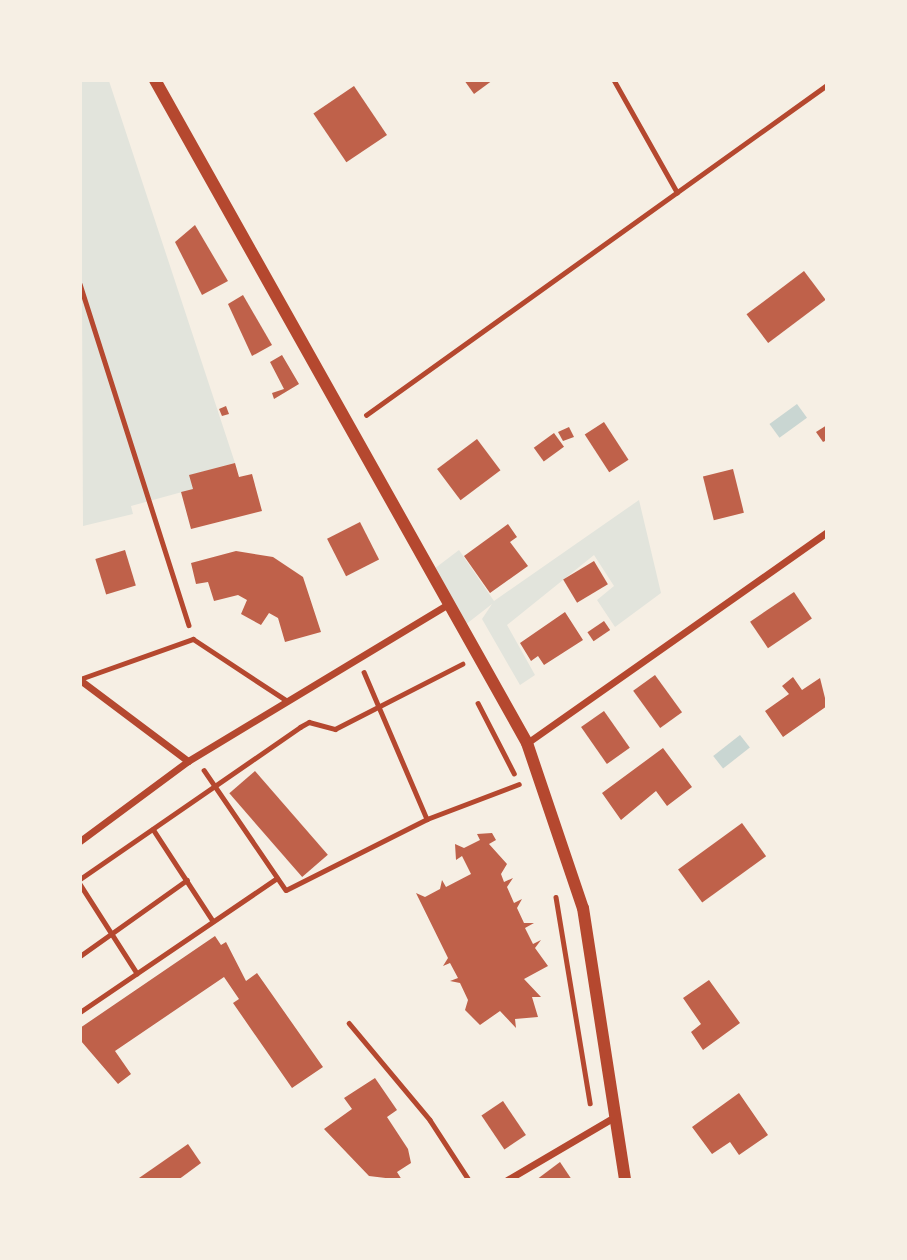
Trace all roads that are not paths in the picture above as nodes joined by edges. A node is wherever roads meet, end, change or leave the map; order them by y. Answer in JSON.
{"nodes":[{"id":1,"x":155,"y":80,"type":"edge"},
{"id":2,"x":827,"y":532,"type":"edge"},
{"id":3,"x":448,"y":604,"type":"junction"},
{"id":4,"x":81,"y":680,"type":"edge"},
{"id":5,"x":287,"y":701,"type":"junction"},
{"id":6,"x":527,"y":743,"type":"junction"},
{"id":7,"x":187,"y":761,"type":"junction"},
{"id":8,"x":80,"y":841,"type":"edge"},
{"id":9,"x":611,"y":1119,"type":"junction"},
{"id":10,"x":507,"y":1180,"type":"edge"},
{"id":11,"x":625,"y":1180,"type":"edge"}],
"edges":[{"from":1,"to":3,"type":"street"},
{"from":2,"to":6,"type":"street"},
{"from":3,"to":5,"type":"street"},
{"from":3,"to":6,"type":"street"},
{"from":4,"to":5,"type":"lane"},
{"from":4,"to":7,"type":"street"},
{"from":5,"to":7,"type":"street"},
{"from":6,"to":9,"type":"street"},
{"from":7,"to":8,"type":"street"},
{"from":9,"to":10,"type":"street"},
{"from":9,"to":11,"type":"street"}]}
